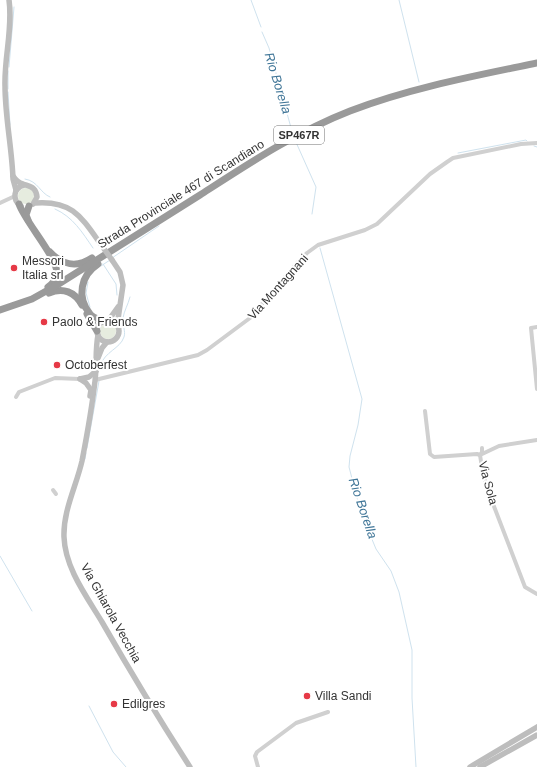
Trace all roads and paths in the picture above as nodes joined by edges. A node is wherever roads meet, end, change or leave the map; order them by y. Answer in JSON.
{"nodes":[{"id":1,"x":9,"y":0,"type":"edge"},
{"id":2,"x":537,"y":63,"type":"edge"},
{"id":3,"x":537,"y":143,"type":"edge"},
{"id":4,"x":12,"y":175,"type":"junction"},
{"id":5,"x":24,"y":185,"type":"junction"},
{"id":6,"x":16,"y":190,"type":"junction"},
{"id":7,"x":37,"y":194,"type":"junction"},
{"id":8,"x":15,"y":196,"type":"junction"},
{"id":9,"x":5,"y":201,"type":"junction"},
{"id":10,"x":48,"y":202,"type":"junction"},
{"id":11,"x":0,"y":203,"type":"edge"},
{"id":12,"x":18,"y":203,"type":"junction"},
{"id":13,"x":32,"y":204,"type":"junction"},
{"id":14,"x":28,"y":222,"type":"junction"},
{"id":15,"x":144,"y":230,"type":"junction"},
{"id":16,"x":44,"y":246,"type":"junction"},
{"id":17,"x":120,"y":304,"type":"junction"},
{"id":18,"x":3,"y":308,"type":"edge"},
{"id":19,"x":106,"y":321,"type":"junction"},
{"id":20,"x":117,"y":326,"type":"junction"},
{"id":21,"x":537,"y":327,"type":"edge"},
{"id":22,"x":97,"y":333,"type":"junction"},
{"id":23,"x":107,"y":342,"type":"junction"},
{"id":24,"x":97,"y":362,"type":"junction"},
{"id":25,"x":96,"y":371,"type":"junction"},
{"id":26,"x":89,"y":377,"type":"junction"},
{"id":27,"x":80,"y":379,"type":"junction"},
{"id":28,"x":95,"y":380,"type":"junction"},
{"id":29,"x":86,"y":383,"type":"junction"},
{"id":30,"x":537,"y":389,"type":"edge"},
{"id":31,"x":16,"y":397,"type":"dead end"},
{"id":32,"x":92,"y":401,"type":"junction"},
{"id":33,"x":425,"y":411,"type":"dead end"},
{"id":34,"x":537,"y":440,"type":"edge"},
{"id":35,"x":482,"y":448,"type":"dead end"},
{"id":36,"x":480,"y":455,"type":"junction"},
{"id":37,"x":537,"y":594,"type":"edge"},
{"id":38,"x":328,"y":712,"type":"dead end"},
{"id":39,"x":537,"y":727,"type":"edge"},
{"id":40,"x":537,"y":735,"type":"edge"},
{"id":41,"x":190,"y":767,"type":"edge"},
{"id":42,"x":258,"y":767,"type":"edge"},
{"id":43,"x":470,"y":767,"type":"edge"},
{"id":44,"x":480,"y":767,"type":"edge"}],
"edges":[{"from":1,"to":4,"type":"street"},
{"from":2,"to":15,"type":"highway","name":"Strada Provinciale 467 di Scandiano","number":"SP467R"},
{"from":3,"to":28,"type":"street","name":"Via Montagnani"},
{"from":4,"to":5,"type":"street","name":"Via Ghiarola Vecchia"},
{"from":4,"to":6,"type":"street"},
{"from":5,"to":6,"type":"street"},
{"from":5,"to":7,"type":"street","name":"Via Ghiarola Vecchia"},
{"from":6,"to":8,"type":"street"},
{"from":7,"to":10,"type":"street","name":"Via Ghiarola Vecchia"},
{"from":7,"to":13,"type":"street"},
{"from":8,"to":9,"type":"street"},
{"from":8,"to":12,"type":"street"},
{"from":9,"to":11,"type":"street"},
{"from":9,"to":12,"type":"street"},
{"from":10,"to":13,"type":"street","name":"Via Ghiarola Vecchia"},
{"from":10,"to":17,"type":"street","name":"Via Ghiarola Vecchia","bridge":true},
{"from":12,"to":13,"type":"street","name":"Via Ghiarola Vecchia"},
{"from":12,"to":14,"type":"highway"},
{"from":13,"to":14,"type":"highway"},
{"from":14,"to":16,"type":"highway"},
{"from":15,"to":16,"type":"highway"},
{"from":15,"to":18,"type":"highway","name":"Strada Provinciale 467 di Scandiano","number":"SP467R"},
{"from":15,"to":19,"type":"highway"},
{"from":16,"to":18,"type":"highway"},
{"from":17,"to":19,"type":"street","name":"Via Ghiarola Vecchia"},
{"from":17,"to":20,"type":"street","name":"Via Ghiarola Vecchia"},
{"from":18,"to":22,"type":"highway"},
{"from":19,"to":20,"type":"street"},
{"from":19,"to":22,"type":"street","name":"Via Ghiarola Vecchia"},
{"from":20,"to":23,"type":"street","name":"Via Ghiarola Vecchia"},
{"from":21,"to":30,"type":"street"},
{"from":22,"to":23,"type":"street"},
{"from":22,"to":24,"type":"street","name":"Via Ghiarola Vecchia"},
{"from":23,"to":24,"type":"street","name":"Via Ghiarola Vecchia"},
{"from":24,"to":25,"type":"street","name":"Via Ghiarola Vecchia"},
{"from":25,"to":26,"type":"street"},
{"from":25,"to":28,"type":"street","name":"Via Ghiarola Vecchia"},
{"from":26,"to":27,"type":"street"},
{"from":26,"to":28,"type":"street"},
{"from":27,"to":29,"type":"street"},
{"from":27,"to":31,"type":"street"},
{"from":28,"to":29,"type":"street"},
{"from":28,"to":32,"type":"street","name":"Via Ghiarola Vecchia"},
{"from":29,"to":32,"type":"street"},
{"from":32,"to":41,"type":"street","name":"Via Ghiarola Vecchia"},
{"from":33,"to":36,"type":"street","name":"Via Sola"},
{"from":34,"to":36,"type":"street"},
{"from":35,"to":36,"type":"street"},
{"from":36,"to":37,"type":"street","name":"Via Sola"},
{"from":38,"to":42,"type":"street"},
{"from":39,"to":43,"type":"street"},
{"from":40,"to":44,"type":"street"}]}
